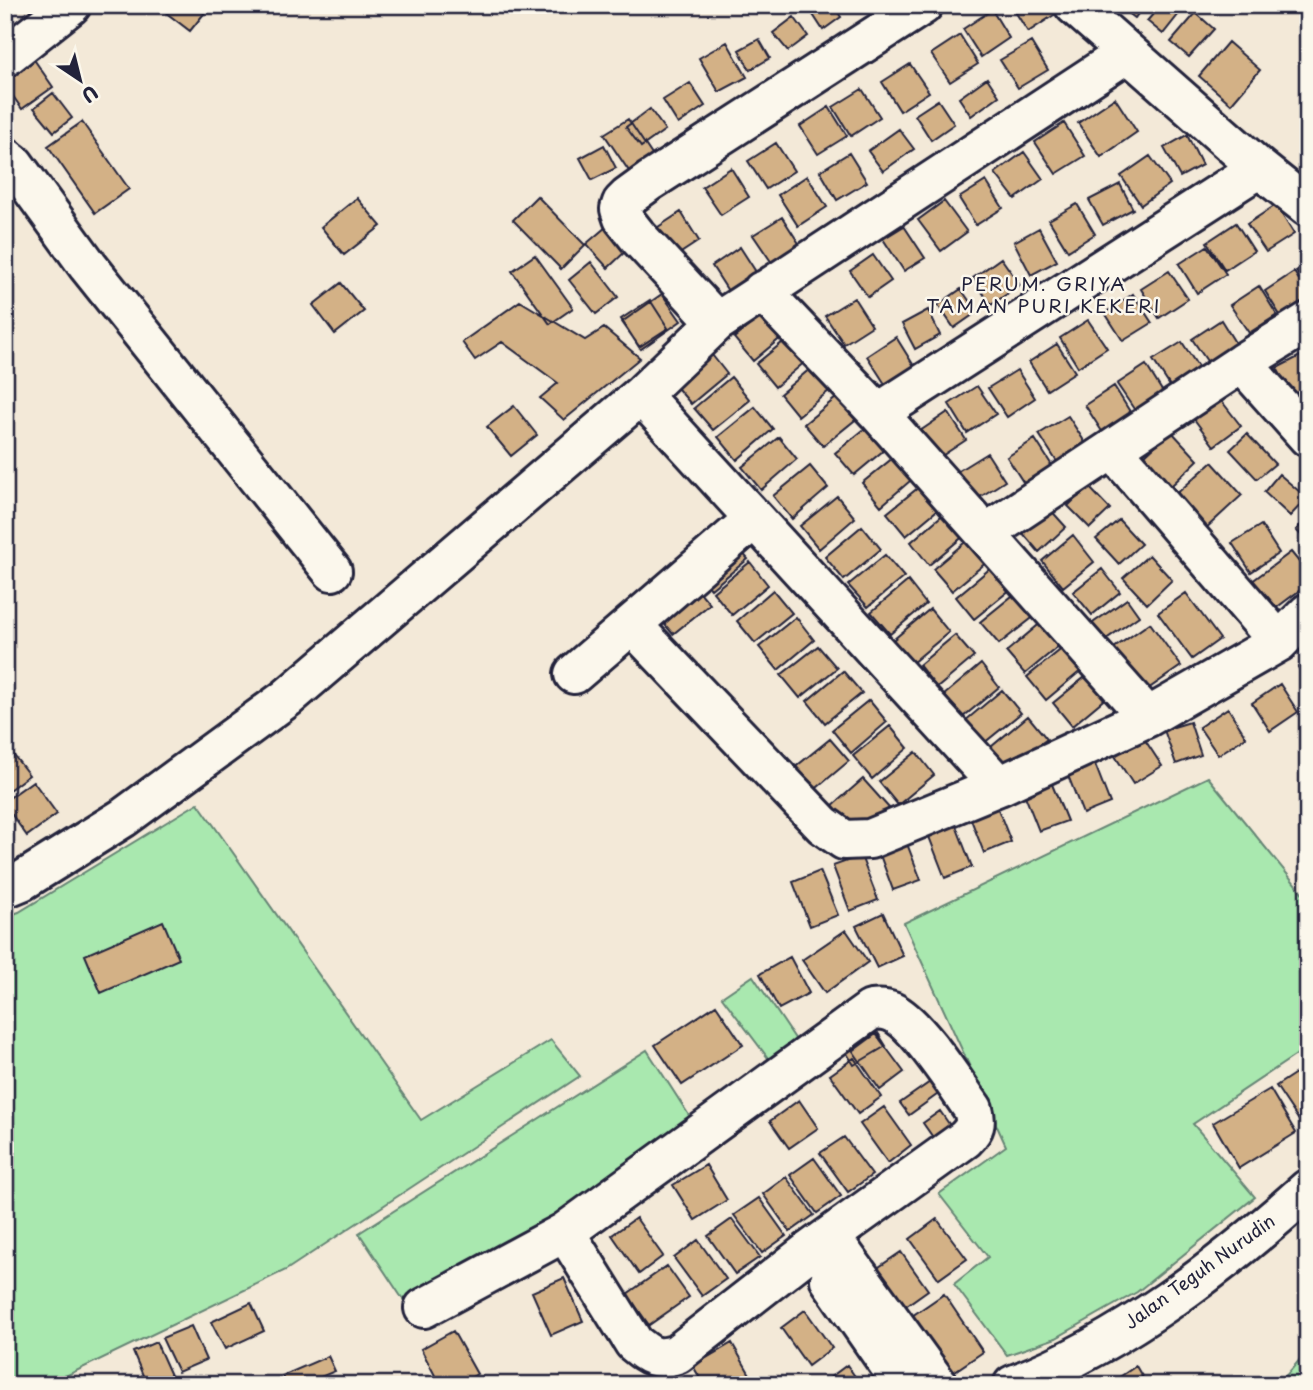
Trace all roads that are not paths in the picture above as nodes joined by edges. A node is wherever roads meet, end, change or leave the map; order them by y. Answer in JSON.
{"nodes":[{"id":1,"x":71,"y":5,"type":"edge"},
{"id":2,"x":923,"y":5,"type":"edge"},
{"id":3,"x":1074,"y":5,"type":"edge"},
{"id":4,"x":1127,"y":53,"type":"junction"},
{"id":5,"x":5,"y":57,"type":"edge"},
{"id":6,"x":5,"y":157,"type":"edge"},
{"id":7,"x":1259,"y":168,"type":"junction"},
{"id":8,"x":1308,"y":207,"type":"edge"},
{"id":9,"x":762,"y":291,"type":"junction"},
{"id":10,"x":717,"y":322,"type":"junction"},
{"id":11,"x":1308,"y":322,"type":"edge"},
{"id":12,"x":1242,"y":363,"type":"junction"},
{"id":13,"x":641,"y":395,"type":"junction"},
{"id":14,"x":878,"y":413,"type":"junction"},
{"id":15,"x":1308,"y":437,"type":"edge"},
{"id":16,"x":1113,"y":450,"type":"junction"},
{"id":17,"x":754,"y":519,"type":"junction"},
{"id":18,"x":986,"y":533,"type":"junction"},
{"id":19,"x":332,"y":571,"type":"dead end"},
{"id":20,"x":1308,"y":613,"type":"edge"},
{"id":21,"x":632,"y":625,"type":"junction"},
{"id":22,"x":1279,"y":642,"type":"junction"},
{"id":23,"x":574,"y":674,"type":"dead end"},
{"id":24,"x":1149,"y":718,"type":"junction"},
{"id":25,"x":999,"y":786,"type":"junction"},
{"id":26,"x":5,"y":888,"type":"edge"},
{"id":27,"x":1308,"y":1189,"type":"edge"},
{"id":28,"x":565,"y":1233,"type":"junction"},
{"id":29,"x":820,"y":1243,"type":"junction"},
{"id":30,"x":424,"y":1308,"type":"dead end"},
{"id":31,"x":1029,"y":1382,"type":"edge"},
{"id":32,"x":903,"y":1385,"type":"edge"},
{"id":33,"x":938,"y":1385,"type":"edge"}],
"edges":[{"from":1,"to":5,"type":"street"},
{"from":2,"to":10,"type":"street"},
{"from":3,"to":4,"type":"street"},
{"from":4,"to":7,"type":"street"},
{"from":4,"to":9,"type":"street"},
{"from":6,"to":19,"type":"street"},
{"from":7,"to":8,"type":"street"},
{"from":7,"to":14,"type":"street"},
{"from":9,"to":10,"type":"street"},
{"from":9,"to":14,"type":"street"},
{"from":10,"to":13,"type":"street"},
{"from":11,"to":12,"type":"street"},
{"from":12,"to":15,"type":"street"},
{"from":12,"to":16,"type":"street"},
{"from":13,"to":17,"type":"street"},
{"from":13,"to":26,"type":"street"},
{"from":14,"to":18,"type":"street"},
{"from":16,"to":18,"type":"street"},
{"from":16,"to":22,"type":"street"},
{"from":17,"to":21,"type":"street"},
{"from":17,"to":25,"type":"street"},
{"from":18,"to":24,"type":"street"},
{"from":20,"to":22,"type":"street"},
{"from":21,"to":23,"type":"street"},
{"from":21,"to":25,"type":"street"},
{"from":22,"to":24,"type":"street"},
{"from":24,"to":25,"type":"street"},
{"from":27,"to":31,"type":"street","name":"Jalan Teguh Nurudin"},
{"from":28,"to":29,"type":"street"},
{"from":28,"to":29,"type":"street"},
{"from":28,"to":30,"type":"street"},
{"from":29,"to":32,"type":"street"},
{"from":29,"to":33,"type":"street"}]}
